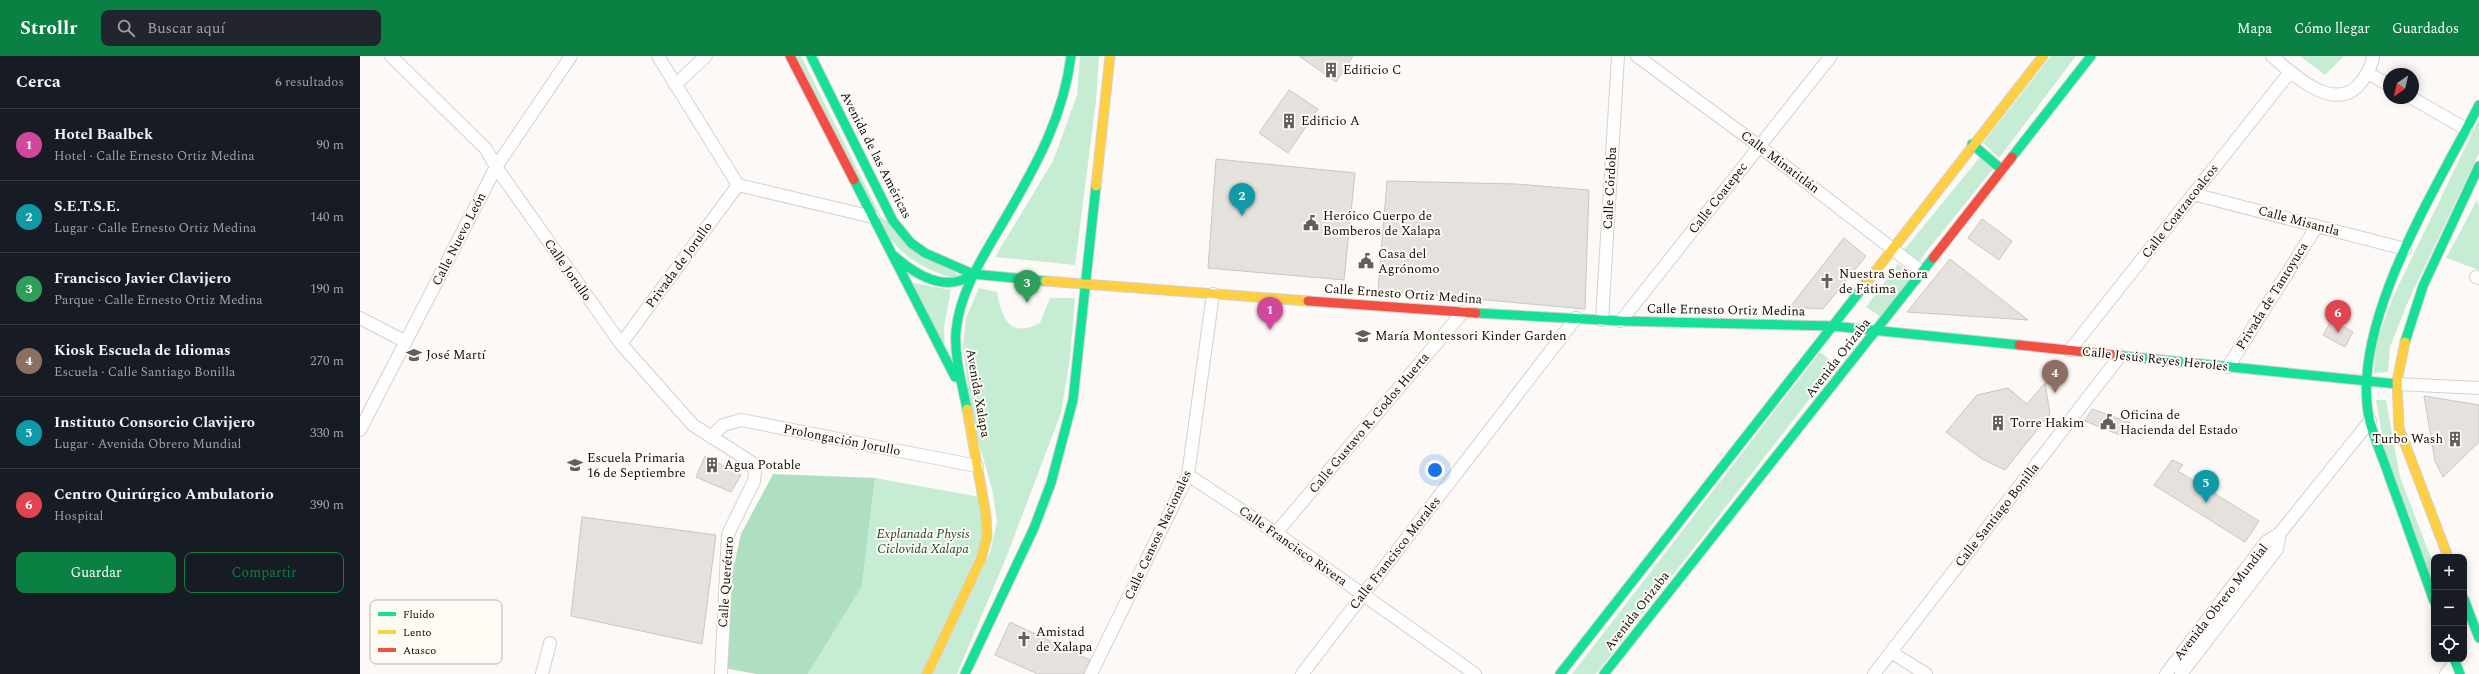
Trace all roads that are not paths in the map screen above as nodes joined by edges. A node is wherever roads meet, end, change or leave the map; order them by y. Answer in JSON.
{"nodes":[{"id":1,"x":391,"y":56,"type":"edge"},
{"id":2,"x":571,"y":56,"type":"edge"},
{"id":3,"x":658,"y":56,"type":"edge"},
{"id":4,"x":706,"y":56,"type":"edge"},
{"id":5,"x":790,"y":56,"type":"edge"},
{"id":6,"x":811,"y":56,"type":"edge"},
{"id":7,"x":1071,"y":56,"type":"edge"},
{"id":8,"x":1110,"y":56,"type":"edge"},
{"id":9,"x":1618,"y":56,"type":"edge"},
{"id":10,"x":1637,"y":56,"type":"edge"},
{"id":11,"x":1831,"y":56,"type":"edge"},
{"id":12,"x":2043,"y":56,"type":"edge"},
{"id":13,"x":2091,"y":56,"type":"edge"},
{"id":14,"x":2272,"y":56,"type":"edge"},
{"id":15,"x":2373,"y":56,"type":"edge"},
{"id":16,"x":2290,"y":72,"type":"junction"},
{"id":17,"x":2368,"y":73,"type":"junction"},
{"id":18,"x":2383,"y":82,"type":"edge"},
{"id":19,"x":675,"y":85,"type":"junction"},
{"id":20,"x":2419,"y":102,"type":"edge"},
{"id":21,"x":2479,"y":105,"type":"edge"},
{"id":22,"x":2466,"y":129,"type":"junction"},
{"id":23,"x":1972,"y":144,"type":"junction"},
{"id":24,"x":1759,"y":146,"type":"junction"},
{"id":25,"x":2479,"y":166,"type":"edge"},
{"id":26,"x":496,"y":167,"type":"junction"},
{"id":27,"x":2001,"y":169,"type":"junction"},
{"id":28,"x":738,"y":185,"type":"junction"},
{"id":29,"x":2194,"y":194,"type":"junction"},
{"id":30,"x":873,"y":217,"type":"junction"},
{"id":31,"x":2317,"y":226,"type":"junction"},
{"id":32,"x":1893,"y":248,"type":"junction"},
{"id":33,"x":2405,"y":249,"type":"junction"},
{"id":34,"x":888,"y":250,"type":"junction"},
{"id":35,"x":1921,"y":271,"type":"junction"},
{"id":36,"x":973,"y":274,"type":"junction"},
{"id":37,"x":1086,"y":285,"type":"junction"},
{"id":38,"x":1213,"y":294,"type":"junction"},
{"id":39,"x":1463,"y":312,"type":"junction"},
{"id":40,"x":360,"y":318,"type":"edge"},
{"id":41,"x":1576,"y":318,"type":"junction"},
{"id":42,"x":1602,"y":320,"type":"junction"},
{"id":43,"x":1621,"y":321,"type":"junction"},
{"id":44,"x":1832,"y":326,"type":"junction"},
{"id":45,"x":1877,"y":330,"type":"junction"},
{"id":46,"x":406,"y":342,"type":"junction"},
{"id":47,"x":621,"y":344,"type":"junction"},
{"id":48,"x":2070,"y":350,"type":"junction"},
{"id":49,"x":2120,"y":356,"type":"junction"},
{"id":50,"x":2228,"y":367,"type":"junction"},
{"id":51,"x":2367,"y":381,"type":"junction"},
{"id":52,"x":2397,"y":384,"type":"junction"},
{"id":53,"x":2479,"y":388,"type":"edge"},
{"id":54,"x":964,"y":393,"type":"junction"},
{"id":55,"x":2370,"y":421,"type":"junction"},
{"id":56,"x":360,"y":430,"type":"edge"},
{"id":57,"x":711,"y":437,"type":"junction"},
{"id":58,"x":977,"y":466,"type":"junction"},
{"id":59,"x":756,"y":472,"type":"joint"},
{"id":60,"x":1188,"y":475,"type":"junction"},
{"id":61,"x":1276,"y":533,"type":"junction"},
{"id":62,"x":2280,"y":533,"type":"junction"},
{"id":63,"x":2447,"y":554,"type":"edge"},
{"id":64,"x":2431,"y":594,"type":"edge"},
{"id":65,"x":1362,"y":595,"type":"junction"},
{"id":66,"x":2467,"y":606,"type":"edge"},
{"id":67,"x":2478,"y":634,"type":"edge"},
{"id":68,"x":550,"y":643,"type":"dead end"},
{"id":69,"x":1891,"y":652,"type":"junction"},
{"id":70,"x":2454,"y":662,"type":"edge"},
{"id":71,"x":2456,"y":662,"type":"edge"},
{"id":72,"x":542,"y":674,"type":"edge"},
{"id":73,"x":721,"y":674,"type":"edge"},
{"id":74,"x":926,"y":674,"type":"edge"},
{"id":75,"x":965,"y":674,"type":"edge"},
{"id":76,"x":1091,"y":674,"type":"edge"},
{"id":77,"x":1302,"y":674,"type":"edge"},
{"id":78,"x":1475,"y":674,"type":"edge"},
{"id":79,"x":1560,"y":674,"type":"edge"},
{"id":80,"x":1604,"y":674,"type":"edge"},
{"id":81,"x":1874,"y":674,"type":"edge"},
{"id":82,"x":1926,"y":674,"type":"edge"},
{"id":83,"x":2166,"y":674,"type":"edge"},
{"id":84,"x":2181,"y":674,"type":"edge"},
{"id":85,"x":2446,"y":674,"type":"edge"},
{"id":86,"x":2460,"y":674,"type":"edge"}],
"edges":[{"from":1,"to":26,"type":"street","name":"Calle Jorullo"},
{"from":2,"to":26,"type":"street","name":"Calle Nuevo León"},
{"from":3,"to":19,"type":"street"},
{"from":4,"to":19,"type":"street"},
{"from":5,"to":30,"type":"main road"},
{"from":6,"to":36,"type":"main road","name":"Avenida de las Américas"},
{"from":7,"to":36,"type":"main road","name":"Avenida Xalapa"},
{"from":8,"to":37,"type":"main road"},
{"from":9,"to":42,"type":"street","name":"Calle Córdoba"},
{"from":10,"to":24,"type":"street","name":"Calle Minatitlán"},
{"from":11,"to":24,"type":"street","name":"Calle Coatepec"},
{"from":12,"to":23,"type":"main road","name":"Avenida Orizaba"},
{"from":13,"to":27,"type":"main road","name":"Avenida Orizaba"},
{"from":14,"to":16,"type":"street"},
{"from":15,"to":17,"type":"street"},
{"from":16,"to":17,"type":"street"},
{"from":16,"to":29,"type":"street","name":"Calle Coatzacoalcos"},
{"from":17,"to":18,"type":"street"},
{"from":19,"to":28,"type":"street"},
{"from":20,"to":22,"type":"street"},
{"from":21,"to":22,"type":"main road"},
{"from":22,"to":33,"type":"main road"},
{"from":23,"to":27,"type":"main road"},
{"from":23,"to":32,"type":"main road","name":"Avenida Orizaba"},
{"from":24,"to":32,"type":"street","name":"Calle Minatitlán"},
{"from":24,"to":43,"type":"street","name":"Calle Coatepec"},
{"from":25,"to":52,"type":"main road"},
{"from":26,"to":46,"type":"street","name":"Calle Nuevo León"},
{"from":26,"to":47,"type":"street","name":"Calle Jorullo"},
{"from":27,"to":35,"type":"main road","name":"Avenida Orizaba"},
{"from":28,"to":30,"type":"street"},
{"from":28,"to":47,"type":"street","name":"Privada de Jorullo"},
{"from":29,"to":31,"type":"street","name":"Calle Misantla"},
{"from":29,"to":48,"type":"street","name":"Calle Coatzacoalcos"},
{"from":30,"to":34,"type":"main road"},
{"from":31,"to":33,"type":"street","name":"Calle Misantla"},
{"from":31,"to":50,"type":"street","name":"Privada de Tantoyuca"},
{"from":32,"to":35,"type":"street","name":"Calle Minatitlán"},
{"from":32,"to":44,"type":"main road","name":"Avenida Orizaba"},
{"from":33,"to":51,"type":"main road"},
{"from":34,"to":36,"type":"main road"},
{"from":34,"to":54,"type":"main road"},
{"from":35,"to":45,"type":"main road","name":"Avenida Orizaba"},
{"from":36,"to":37,"type":"main road","name":"Calle Ernesto Ortiz Medina"},
{"from":36,"to":54,"type":"main road","name":"Avenida Xalapa"},
{"from":37,"to":38,"type":"main road","name":"Calle Ernesto Ortiz Medina"},
{"from":37,"to":75,"type":"main road"},
{"from":38,"to":39,"type":"main road","name":"Calle Ernesto Ortiz Medina"},
{"from":38,"to":60,"type":"street","name":"Calle Censos Nacionales"},
{"from":39,"to":41,"type":"main road","name":"Calle Ernesto Ortiz Medina"},
{"from":39,"to":61,"type":"street","name":"Calle Gustavo R. Godos Huerta"},
{"from":40,"to":46,"type":"street"},
{"from":41,"to":42,"type":"main road","name":"Calle Ernesto Ortiz Medina"},
{"from":41,"to":65,"type":"street","name":"Calle Francisco Morales"},
{"from":42,"to":43,"type":"main road","name":"Calle Ernesto Ortiz Medina"},
{"from":43,"to":44,"type":"main road","name":"Calle Ernesto Ortiz Medina"},
{"from":44,"to":45,"type":"main road","name":"Calle Jesús Reyes Heroles"},
{"from":44,"to":79,"type":"main road","name":"Avenida Orizaba"},
{"from":45,"to":48,"type":"main road","name":"Calle Jesús Reyes Heroles"},
{"from":45,"to":80,"type":"main road","name":"Avenida Orizaba"},
{"from":46,"to":56,"type":"street","name":"Calle Nuevo León"},
{"from":47,"to":57,"type":"street","name":"Calle Jorullo"},
{"from":48,"to":49,"type":"main road","name":"Calle Jesús Reyes Heroles"},
{"from":49,"to":50,"type":"main road","name":"Calle Jesús Reyes Heroles"},
{"from":49,"to":69,"type":"street","name":"Calle Santiago Bonilla"},
{"from":50,"to":51,"type":"main road","name":"Calle Jesús Reyes Heroles"},
{"from":51,"to":52,"type":"main road","name":"Calle Jesús Reyes Heroles"},
{"from":51,"to":55,"type":"main road"},
{"from":52,"to":53,"type":"street","name":"Calle Jesús Reyes Heroles"},
{"from":52,"to":63,"type":"main road"},
{"from":54,"to":58,"type":"main road","name":"Avenida Xalapa"},
{"from":55,"to":62,"type":"street","name":"Avenida Obrero Mundial"},
{"from":55,"to":64,"type":"main road"},
{"from":57,"to":58,"type":"street","name":"Prolongación Jorullo"},
{"from":57,"to":59,"type":"street","name":"Calle Jorullo"},
{"from":58,"to":74,"type":"main road","name":"Avenida Xalapa"},
{"from":59,"to":73,"type":"street","name":"Calle Querétaro"},
{"from":60,"to":61,"type":"street","name":"Calle Francisco Rivera"},
{"from":60,"to":76,"type":"street","name":"Calle Censos Nacionales"},
{"from":61,"to":65,"type":"street","name":"Calle Francisco Rivera"},
{"from":62,"to":83,"type":"street","name":"Avenida Obrero Mundial"},
{"from":62,"to":84,"type":"street","name":"Avenida Obrero Mundial"},
{"from":65,"to":77,"type":"street","name":"Calle Francisco Morales"},
{"from":65,"to":78,"type":"street","name":"Calle Francisco Rivera"},
{"from":66,"to":67,"type":"main road"},
{"from":68,"to":72,"type":"street"},
{"from":69,"to":81,"type":"street","name":"Calle Santiago Bonilla"},
{"from":69,"to":82,"type":"street"},
{"from":70,"to":85,"type":"street"},
{"from":71,"to":86,"type":"main road"}]}
